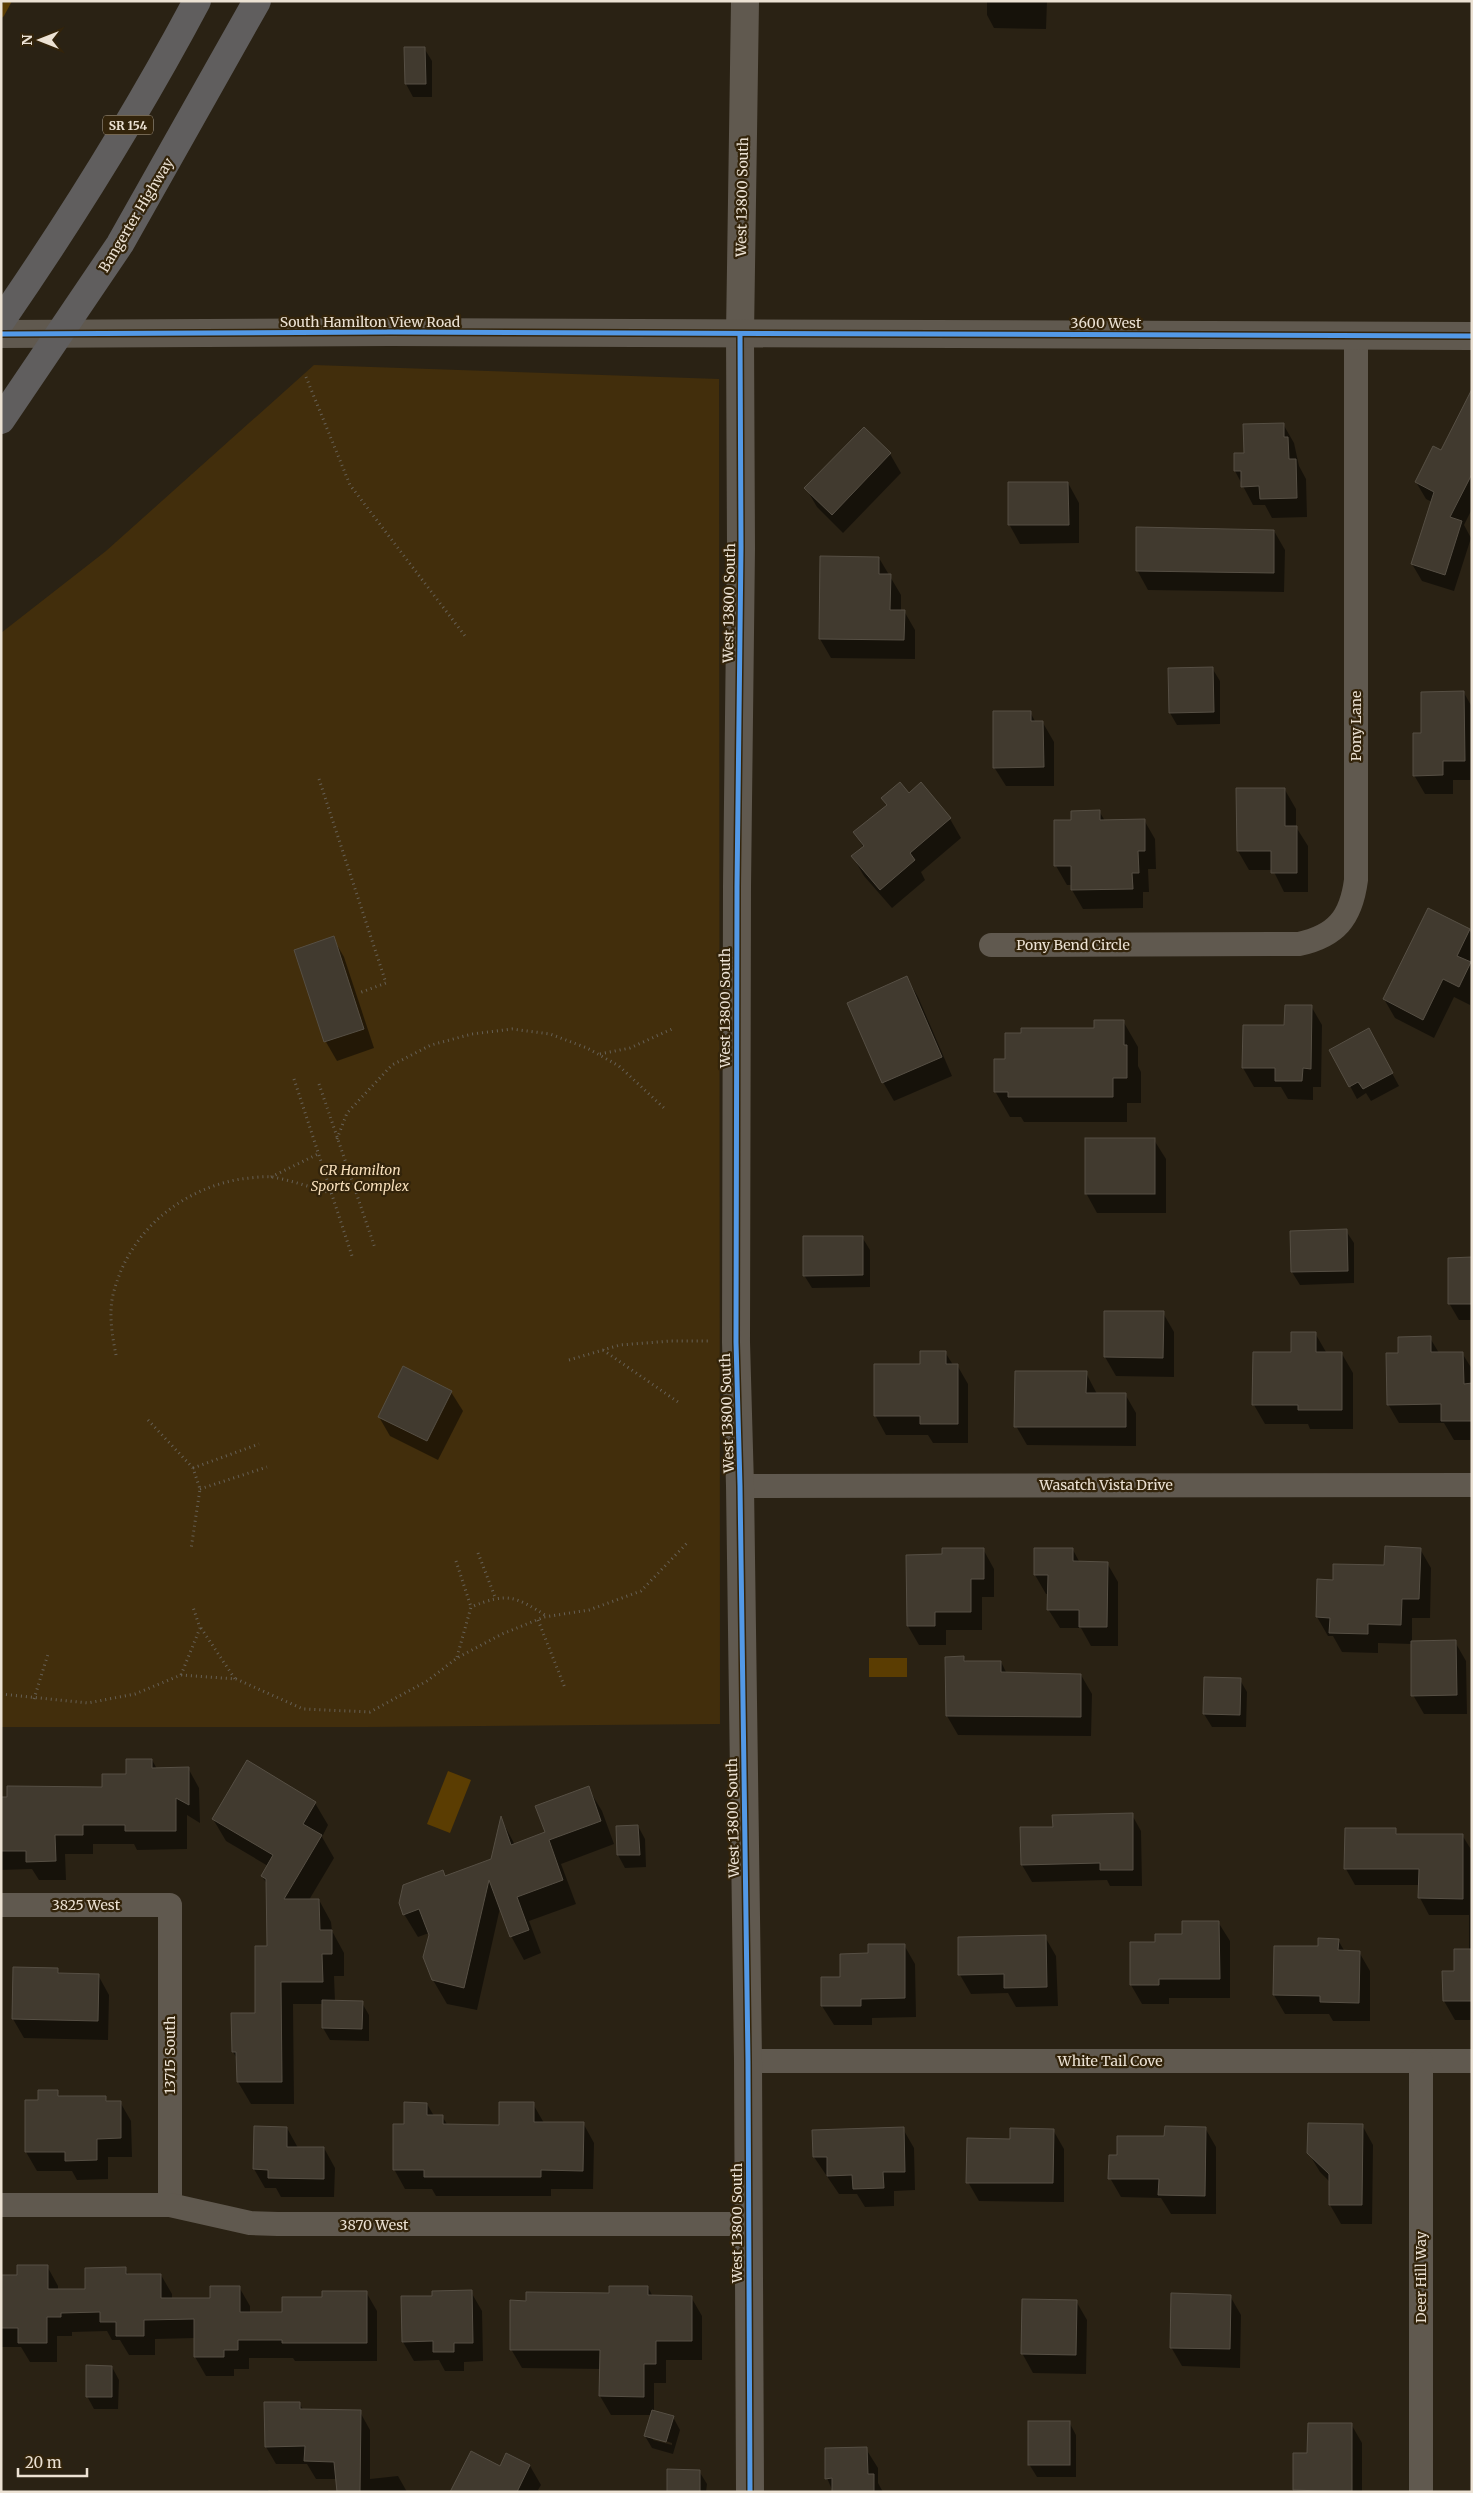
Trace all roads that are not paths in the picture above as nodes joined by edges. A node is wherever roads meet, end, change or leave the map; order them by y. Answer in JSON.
{"nodes":[{"id":1,"x":197,"y":1,"type":"edge"},
{"id":2,"x":258,"y":1,"type":"edge"},
{"id":3,"x":745,"y":1,"type":"edge"},
{"id":4,"x":1,"y":321,"type":"edge"},
{"id":5,"x":1,"y":334,"type":"edge"},
{"id":6,"x":740,"y":334,"type":"junction"},
{"id":7,"x":1356,"y":335,"type":"junction"},
{"id":8,"x":1472,"y":336,"type":"edge"},
{"id":9,"x":1,"y":420,"type":"edge"},
{"id":10,"x":990,"y":945,"type":"dead end"},
{"id":11,"x":1155,"y":945,"type":"joint"},
{"id":12,"x":1472,"y":1485,"type":"edge"},
{"id":13,"x":740,"y":1486,"type":"junction"},
{"id":14,"x":1,"y":1905,"type":"edge"},
{"id":15,"x":170,"y":1905,"type":"joint"},
{"id":16,"x":748,"y":2061,"type":"junction"},
{"id":17,"x":1421,"y":2061,"type":"junction"},
{"id":18,"x":1472,"y":2061,"type":"edge"},
{"id":19,"x":1,"y":2205,"type":"edge"},
{"id":20,"x":170,"y":2206,"type":"junction"},
{"id":21,"x":748,"y":2224,"type":"junction"},
{"id":22,"x":750,"y":2492,"type":"edge"},
{"id":23,"x":1421,"y":2492,"type":"edge"}],
"edges":[{"from":1,"to":4,"type":"highway","number":"SR 154"},
{"from":2,"to":9,"type":"highway","name":"Bangerter Highway"},
{"from":3,"to":6,"type":"street","name":"West 13800 South"},
{"from":5,"to":6,"type":"street","name":"South Hamilton View Road"},
{"from":6,"to":7,"type":"street","name":"3600 West"},
{"from":6,"to":13,"type":"street","name":"West 13800 South"},
{"from":7,"to":8,"type":"street","name":"3600 West"},
{"from":7,"to":11,"type":"street","name":"Pony Lane"},
{"from":10,"to":11,"type":"street","name":"Pony Bend Circle"},
{"from":12,"to":13,"type":"street","name":"Wasatch Vista Drive"},
{"from":13,"to":16,"type":"street","name":"West 13800 South"},
{"from":14,"to":15,"type":"street","name":"3825 West"},
{"from":15,"to":20,"type":"street","name":"13715 South"},
{"from":16,"to":17,"type":"street","name":"White Tail Cove"},
{"from":16,"to":21,"type":"street","name":"West 13800 South"},
{"from":17,"to":18,"type":"street","name":"White Tail Cove"},
{"from":17,"to":23,"type":"street","name":"Deer Hill Way"},
{"from":19,"to":20,"type":"street","name":"3870 West"},
{"from":20,"to":21,"type":"street","name":"3870 West"},
{"from":21,"to":22,"type":"street","name":"West 13800 South"}]}
